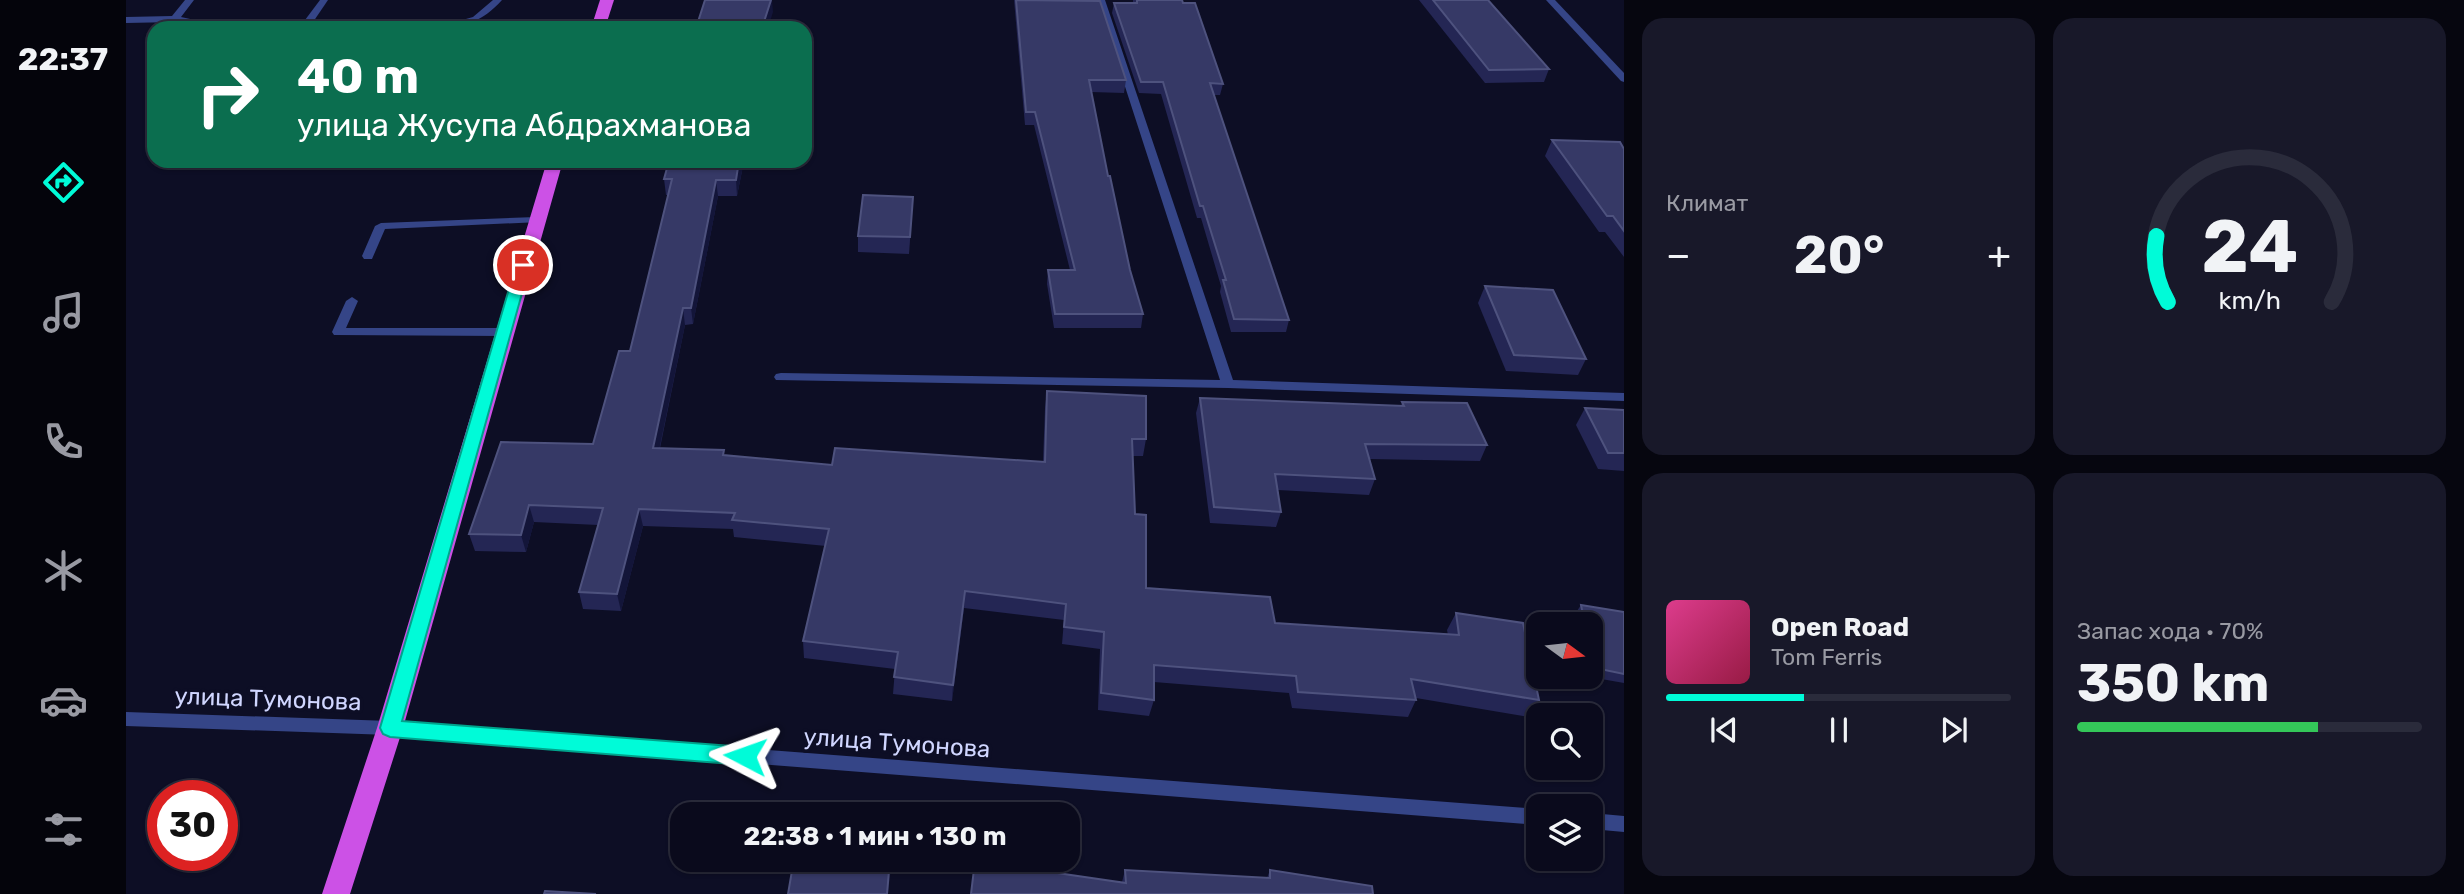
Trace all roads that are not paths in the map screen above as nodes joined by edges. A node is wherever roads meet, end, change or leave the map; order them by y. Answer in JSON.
{"nodes":[{"id":1,"x":190,"y":0,"type":"edge"},
{"id":2,"x":324,"y":0,"type":"edge"},
{"id":3,"x":498,"y":0,"type":"edge"},
{"id":4,"x":607,"y":0,"type":"edge"},
{"id":5,"x":1101,"y":0,"type":"edge"},
{"id":6,"x":1550,"y":0,"type":"edge"},
{"id":7,"x":175,"y":19,"type":"junction"},
{"id":8,"x":126,"y":20,"type":"edge"},
{"id":9,"x":187,"y":21,"type":"edge"},
{"id":10,"x":309,"y":21,"type":"edge"},
{"id":11,"x":469,"y":21,"type":"edge"},
{"id":12,"x":600,"y":21,"type":"edge"},
{"id":13,"x":1624,"y":79,"type":"edge"},
{"id":14,"x":553,"y":168,"type":"edge"},
{"id":15,"x":536,"y":220,"type":"junction"},
{"id":16,"x":369,"y":256,"type":"dead end"},
{"id":17,"x":352,"y":302,"type":"dead end"},
{"id":18,"x":503,"y":332,"type":"junction"},
{"id":19,"x":782,"y":377,"type":"dead end"},
{"id":20,"x":1228,"y":384,"type":"junction"},
{"id":21,"x":1624,"y":397,"type":"edge"},
{"id":22,"x":126,"y":719,"type":"edge"},
{"id":23,"x":390,"y":728,"type":"junction"},
{"id":24,"x":1526,"y":816,"type":"edge"},
{"id":25,"x":1603,"y":822,"type":"edge"},
{"id":26,"x":1624,"y":824,"type":"edge"},
{"id":27,"x":336,"y":894,"type":"edge"}],
"edges":[{"from":1,"to":7,"type":"street"},
{"from":2,"to":10,"type":"street"},
{"from":3,"to":11,"type":"street"},
{"from":4,"to":12,"type":"highway"},
{"from":5,"to":20,"type":"street"},
{"from":6,"to":13,"type":"street"},
{"from":7,"to":8,"type":"street"},
{"from":7,"to":9,"type":"street"},
{"from":14,"to":15,"type":"highway"},
{"from":15,"to":16,"type":"street"},
{"from":15,"to":18,"type":"highway"},
{"from":17,"to":18,"type":"street"},
{"from":18,"to":23,"type":"highway"},
{"from":19,"to":20,"type":"street"},
{"from":20,"to":21,"type":"street"},
{"from":22,"to":23,"type":"street","name":"улица Тумонова"},
{"from":23,"to":24,"type":"street","name":"улица Тумонова"},
{"from":23,"to":27,"type":"highway"},
{"from":25,"to":26,"type":"street"}]}
